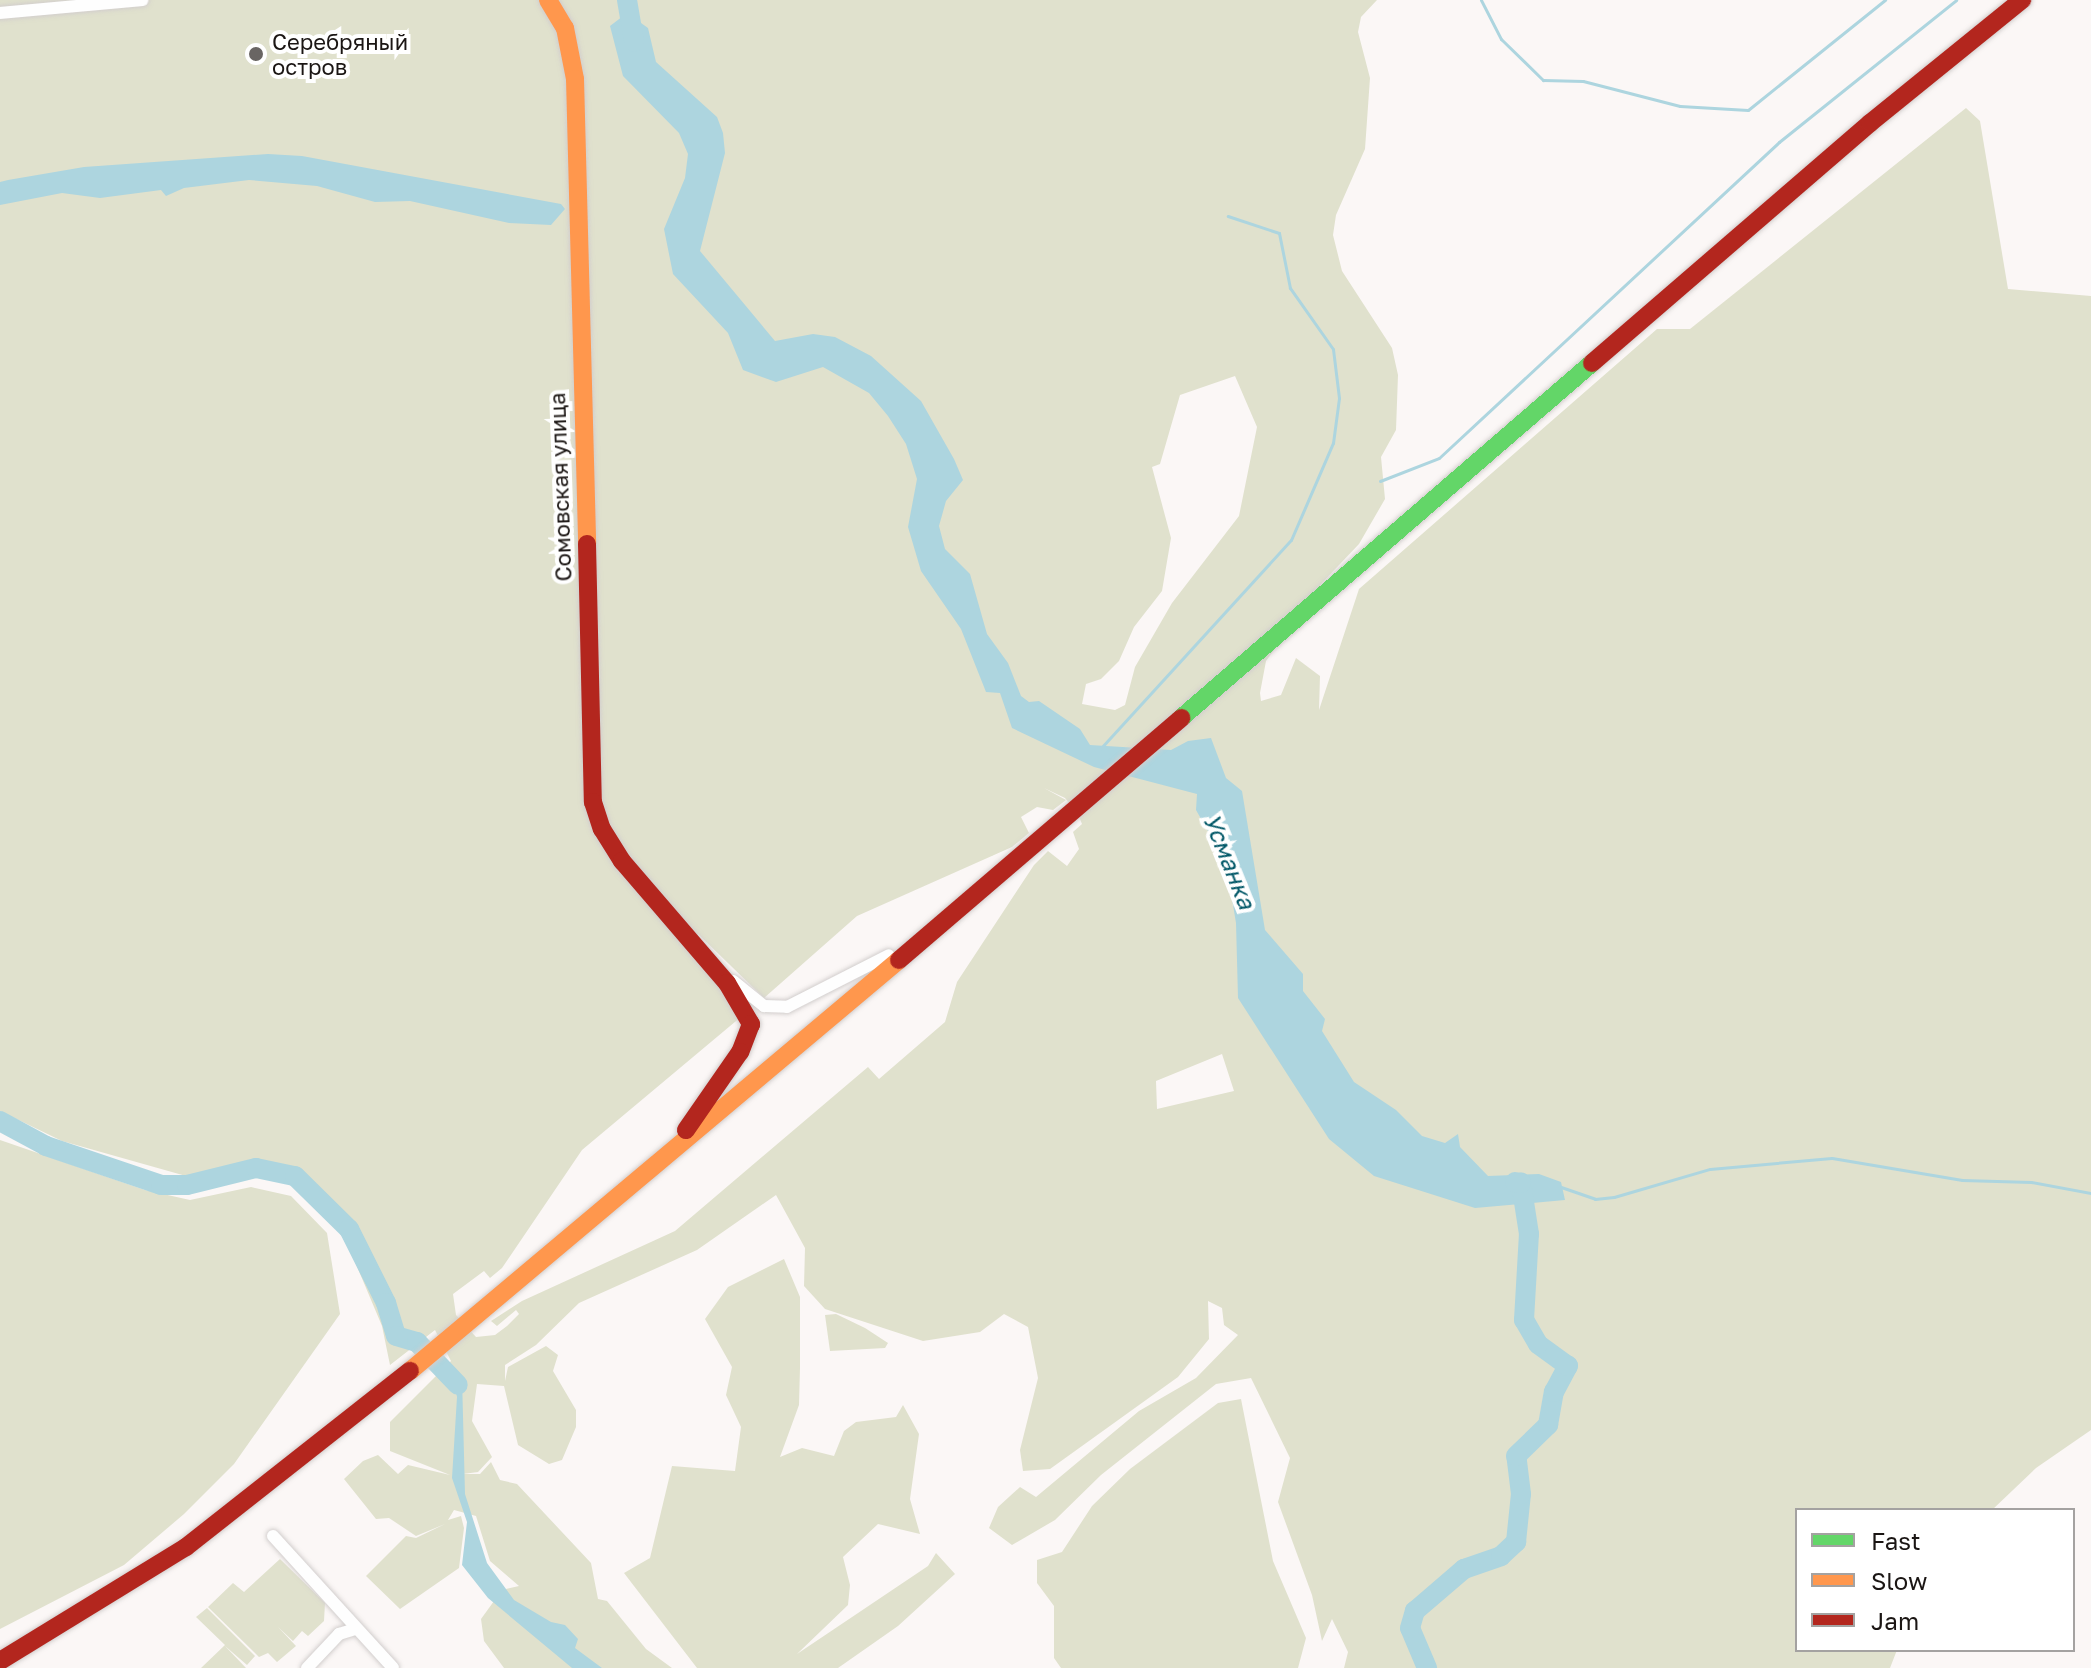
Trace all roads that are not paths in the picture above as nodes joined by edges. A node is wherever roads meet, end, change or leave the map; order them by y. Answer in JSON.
{"nodes":[{"id":1,"x":142,"y":0,"type":"edge"},
{"id":2,"x":548,"y":0,"type":"edge"},
{"id":3,"x":2022,"y":0,"type":"edge"},
{"id":4,"x":3,"y":9,"type":"edge"},
{"id":5,"x":948,"y":917,"type":"junction"},
{"id":6,"x":694,"y":943,"type":"junction"},
{"id":7,"x":659,"y":1165,"type":"junction"},
{"id":8,"x":273,"y":1536,"type":"dead end"},
{"id":9,"x":355,"y":1629,"type":"junction"},
{"id":10,"x":0,"y":1661,"type":"edge"},
{"id":11,"x":307,"y":1668,"type":"edge"},
{"id":12,"x":393,"y":1668,"type":"edge"}],
"edges":[{"from":1,"to":4,"type":"street"},
{"from":2,"to":6,"type":"main road","name":"Сомовская улица"},
{"from":3,"to":5,"type":"main road"},
{"from":5,"to":6,"type":"street"},
{"from":5,"to":7,"type":"main road"},
{"from":6,"to":7,"type":"main road","name":"Сомовская улица"},
{"from":7,"to":10,"type":"main road"},
{"from":8,"to":9,"type":"street"},
{"from":9,"to":11,"type":"street"},
{"from":9,"to":12,"type":"street"}]}
